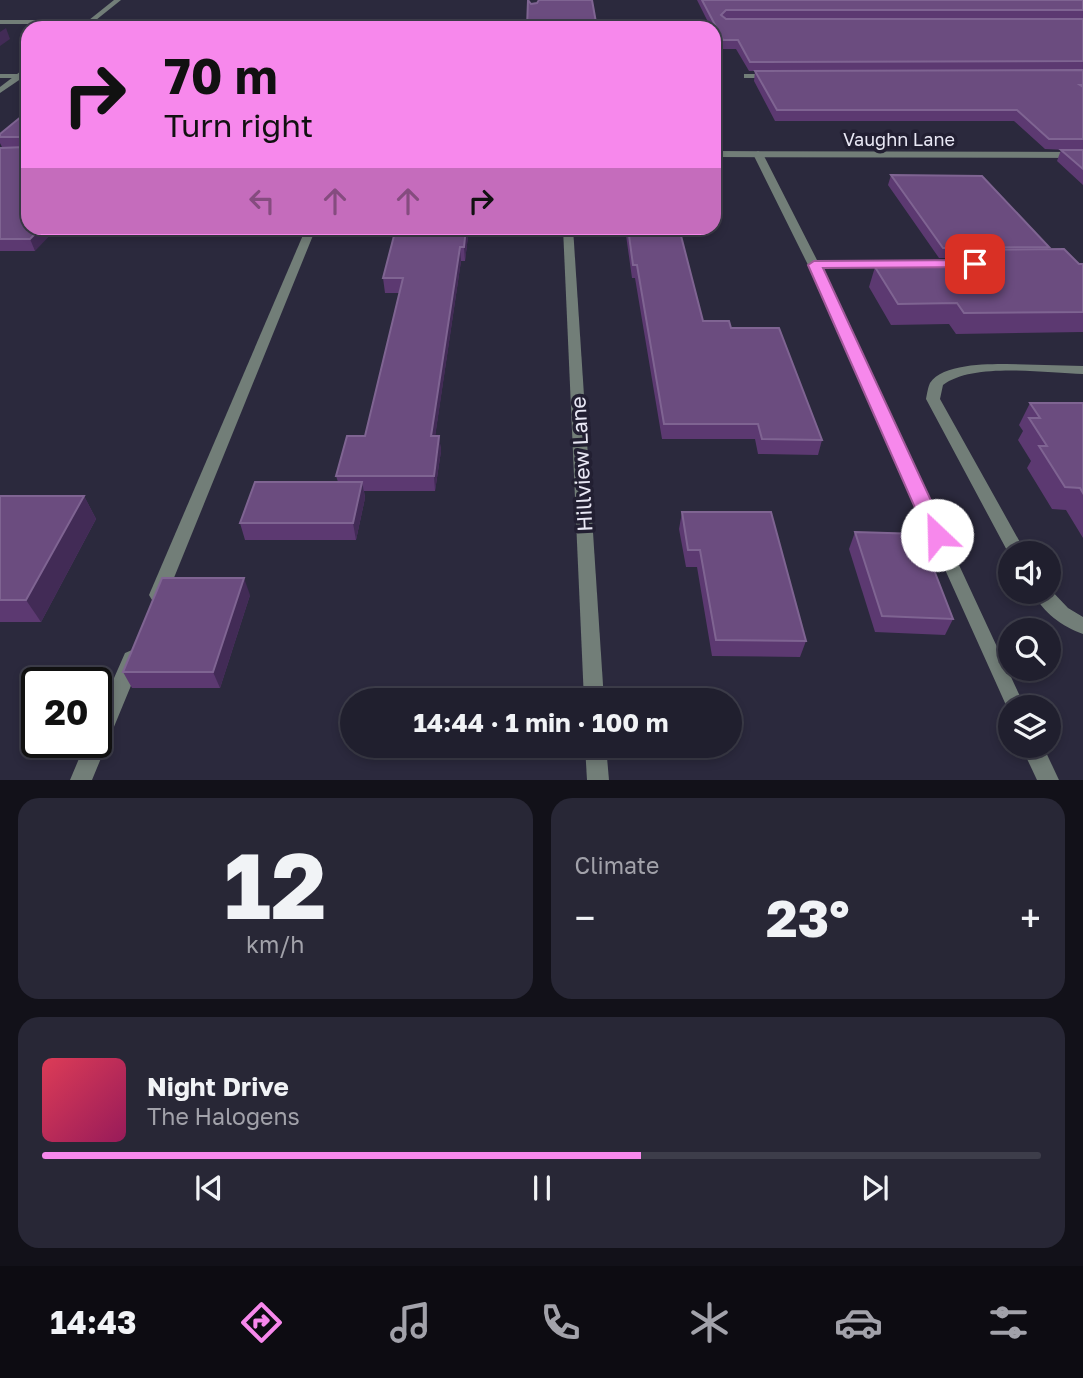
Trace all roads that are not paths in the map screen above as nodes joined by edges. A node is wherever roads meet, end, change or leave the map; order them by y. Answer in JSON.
{"nodes":[{"id":1,"x":118,"y":0,"type":"edge"},
{"id":2,"x":90,"y":21,"type":"edge"},
{"id":3,"x":0,"y":22,"type":"edge"},
{"id":4,"x":21,"y":22,"type":"edge"},
{"id":5,"x":0,"y":76,"type":"edge"},
{"id":6,"x":20,"y":76,"type":"joint"},
{"id":7,"x":747,"y":76,"type":"edge"},
{"id":8,"x":789,"y":76,"type":"edge"},
{"id":9,"x":0,"y":91,"type":"edge"},
{"id":10,"x":721,"y":155,"type":"edge"},
{"id":11,"x":758,"y":155,"type":"junction"},
{"id":12,"x":1083,"y":155,"type":"edge"},
{"id":13,"x":308,"y":235,"type":"edge"},
{"id":14,"x":568,"y":235,"type":"edge"},
{"id":15,"x":975,"y":264,"type":"edge"},
{"id":16,"x":814,"y":265,"type":"junction"},
{"id":17,"x":1083,"y":370,"type":"edge"},
{"id":18,"x":1010,"y":541,"type":"edge"},
{"id":19,"x":1052,"y":604,"type":"edge"},
{"id":20,"x":151,"y":613,"type":"edge"},
{"id":21,"x":1083,"y":626,"type":"edge"},
{"id":22,"x":140,"y":638,"type":"edge"},
{"id":23,"x":593,"y":688,"type":"edge"},
{"id":24,"x":1010,"y":695,"type":"edge"},
{"id":25,"x":597,"y":758,"type":"edge"},
{"id":26,"x":1038,"y":758,"type":"edge"},
{"id":27,"x":81,"y":779,"type":"edge"},
{"id":28,"x":598,"y":779,"type":"edge"},
{"id":29,"x":1048,"y":779,"type":"edge"}],
"edges":[{"from":1,"to":2,"type":"street"},
{"from":3,"to":4,"type":"street"},
{"from":5,"to":6,"type":"street"},
{"from":6,"to":9,"type":"street"},
{"from":7,"to":8,"type":"street"},
{"from":10,"to":11,"type":"street","name":"Vaughn Lane"},
{"from":11,"to":12,"type":"street","name":"Vaughn Lane"},
{"from":11,"to":16,"type":"street"},
{"from":13,"to":20,"type":"street"},
{"from":14,"to":23,"type":"street","name":"Hillview Lane"},
{"from":15,"to":16,"type":"street"},
{"from":16,"to":24,"type":"street"},
{"from":17,"to":18,"type":"street"},
{"from":19,"to":21,"type":"street"},
{"from":22,"to":27,"type":"street"},
{"from":25,"to":28,"type":"street"},
{"from":26,"to":29,"type":"street"}]}
